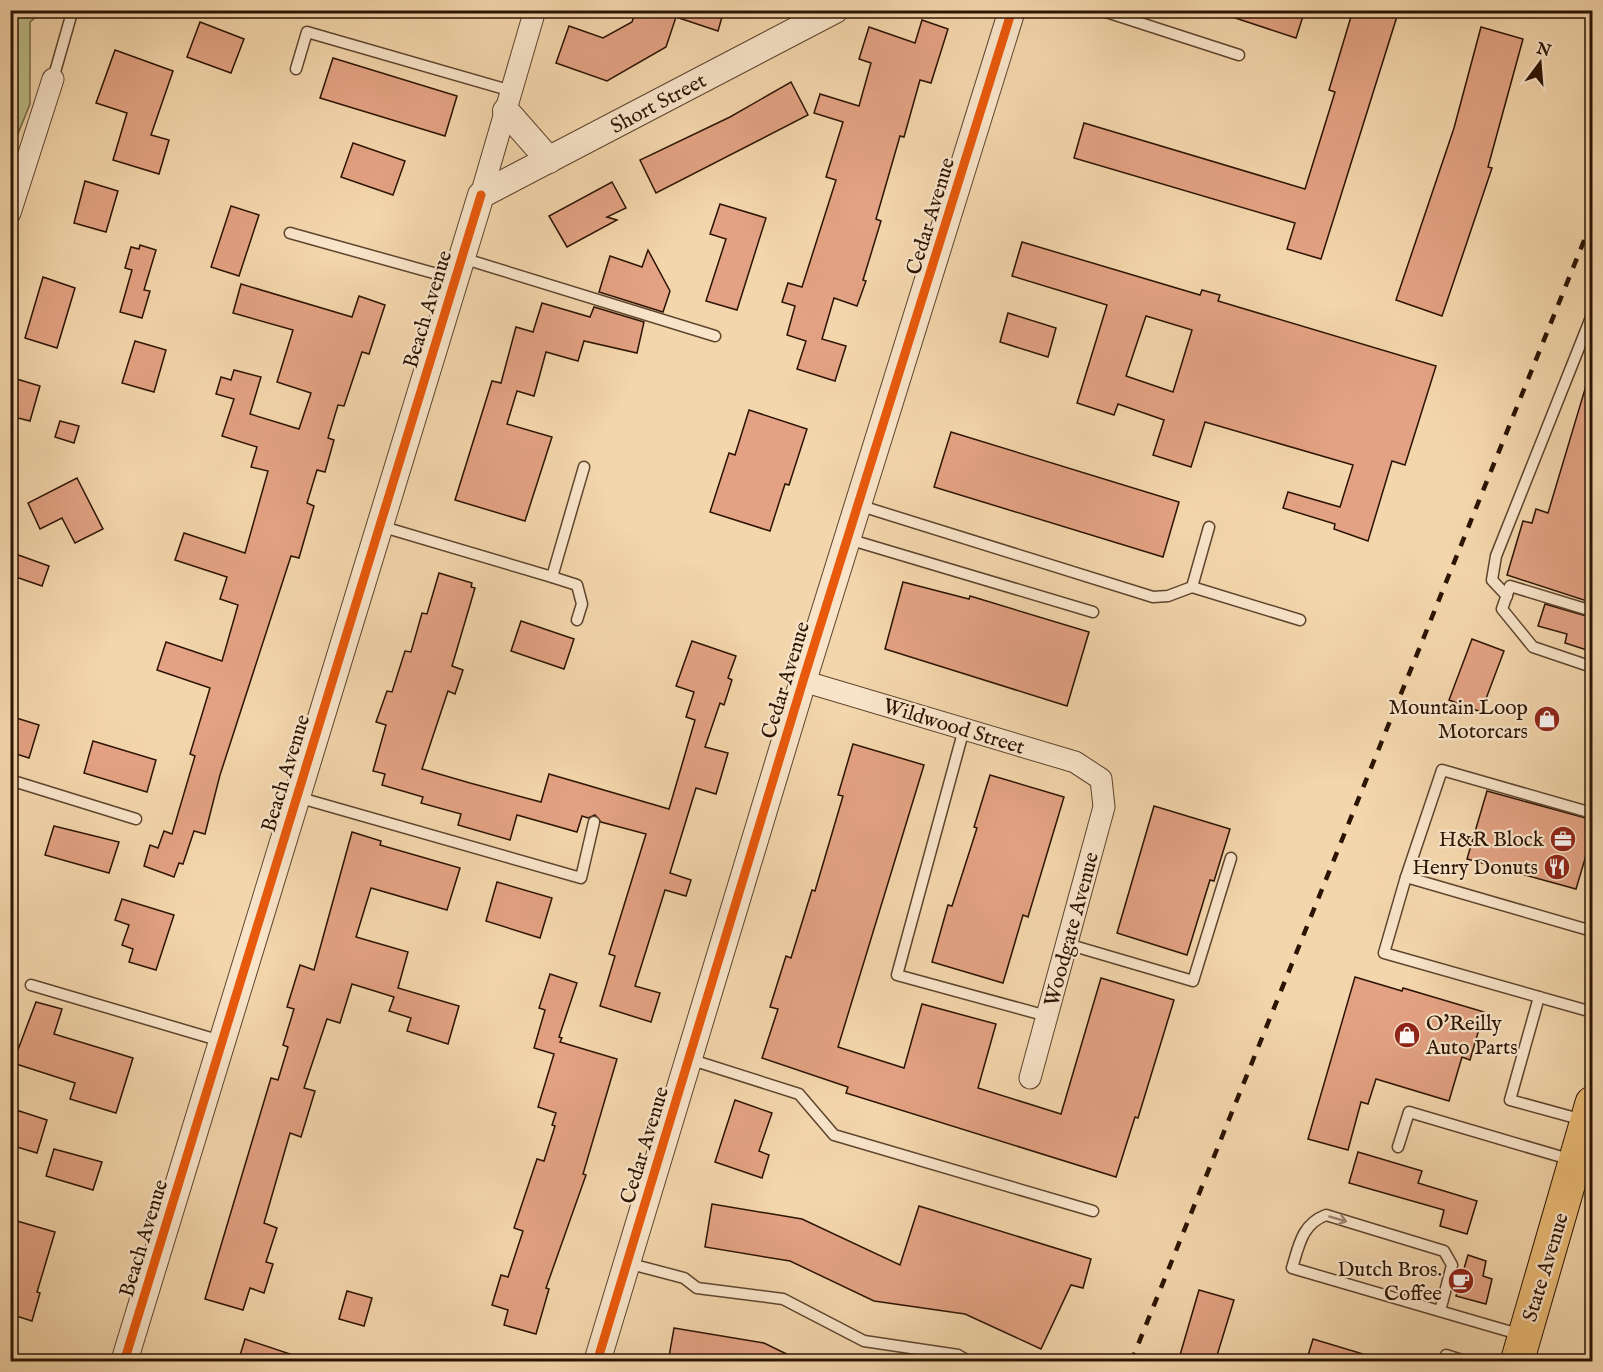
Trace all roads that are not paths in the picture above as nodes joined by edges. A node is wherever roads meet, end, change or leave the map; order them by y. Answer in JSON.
{"nodes":[{"id":1,"x":535,"y":10,"type":"edge"},
{"id":2,"x":835,"y":10,"type":"edge"},
{"id":3,"x":1012,"y":10,"type":"edge"},
{"id":4,"x":1100,"y":10,"type":"edge"},
{"id":5,"x":74,"y":12,"type":"edge"},
{"id":6,"x":1239,"y":55,"type":"dead end"},
{"id":7,"x":296,"y":69,"type":"dead end"},
{"id":8,"x":53,"y":79,"type":"joint"},
{"id":9,"x":509,"y":101,"type":"junction"},
{"id":10,"x":549,"y":160,"type":"junction"},
{"id":11,"x":481,"y":195,"type":"junction"},
{"id":12,"x":10,"y":213,"type":"edge"},
{"id":13,"x":290,"y":233,"type":"dead end"},
{"id":14,"x":458,"y":269,"type":"junction"},
{"id":15,"x":1593,"y":315,"type":"edge"},
{"id":16,"x":715,"y":336,"type":"dead end"},
{"id":17,"x":584,"y":467,"type":"dead end"},
{"id":18,"x":858,"y":505,"type":"junction"},
{"id":19,"x":379,"y":526,"type":"junction"},
{"id":20,"x":1209,"y":527,"type":"dead end"},
{"id":21,"x":848,"y":539,"type":"junction"},
{"id":22,"x":552,"y":577,"type":"junction"},
{"id":23,"x":1192,"y":587,"type":"junction"},
{"id":24,"x":1507,"y":596,"type":"junction"},
{"id":25,"x":1593,"y":611,"type":"edge"},
{"id":26,"x":1093,"y":612,"type":"dead end"},
{"id":27,"x":577,"y":620,"type":"dead end"},
{"id":28,"x":1300,"y":620,"type":"dead end"},
{"id":29,"x":1593,"y":667,"type":"edge"},
{"id":30,"x":803,"y":681,"type":"junction"},
{"id":31,"x":964,"y":729,"type":"junction"},
{"id":32,"x":1101,"y":779,"type":"joint"},
{"id":33,"x":10,"y":780,"type":"edge"},
{"id":34,"x":297,"y":797,"type":"junction"},
{"id":35,"x":1593,"y":813,"type":"edge"},
{"id":36,"x":136,"y":819,"type":"dead end"},
{"id":37,"x":594,"y":822,"type":"dead end"},
{"id":38,"x":1231,"y":858,"type":"dead end"},
{"id":39,"x":1406,"y":878,"type":"junction"},
{"id":40,"x":1593,"y":931,"type":"edge"},
{"id":41,"x":1067,"y":944,"type":"junction"},
{"id":42,"x":31,"y":985,"type":"dead end"},
{"id":43,"x":1539,"y":997,"type":"junction"},
{"id":44,"x":1593,"y":1012,"type":"edge"},
{"id":45,"x":1047,"y":1016,"type":"junction"},
{"id":46,"x":222,"y":1041,"type":"junction"},
{"id":47,"x":689,"y":1059,"type":"junction"},
{"id":48,"x":1030,"y":1078,"type":"dead end"},
{"id":49,"x":1590,"y":1112,"type":"edge"},
{"id":50,"x":1398,"y":1147,"type":"dead end"},
{"id":51,"x":1576,"y":1161,"type":"junction"},
{"id":52,"x":1093,"y":1211,"type":"dead end"},
{"id":53,"x":627,"y":1263,"type":"junction"},
{"id":54,"x":1440,"y":1311,"type":"junction"},
{"id":55,"x":1521,"y":1349,"type":"edge"},
{"id":56,"x":1446,"y":1355,"type":"dead end"},
{"id":57,"x":124,"y":1362,"type":"edge"},
{"id":58,"x":597,"y":1362,"type":"edge"},
{"id":59,"x":970,"y":1362,"type":"edge"},
{"id":60,"x":1468,"y":1362,"type":"edge"}],
"edges":[{"from":1,"to":9,"type":"street","name":"Beach Avenue"},
{"from":2,"to":10,"type":"street","name":"Short Street"},
{"from":3,"to":18,"type":"street","name":"Cedar Avenue"},
{"from":4,"to":6,"type":"lane"},
{"from":5,"to":8,"type":"lane"},
{"from":7,"to":9,"type":"lane"},
{"from":8,"to":12,"type":"street"},
{"from":9,"to":10,"type":"street"},
{"from":9,"to":11,"type":"street","name":"Beach Avenue"},
{"from":10,"to":11,"type":"street","name":"Short Street"},
{"from":11,"to":14,"type":"street","name":"Beach Avenue"},
{"from":13,"to":14,"type":"lane"},
{"from":14,"to":16,"type":"lane"},
{"from":14,"to":19,"type":"street","name":"Beach Avenue"},
{"from":15,"to":24,"type":"lane"},
{"from":17,"to":22,"type":"lane"},
{"from":18,"to":21,"type":"street","name":"Cedar Avenue"},
{"from":18,"to":23,"type":"lane"},
{"from":19,"to":22,"type":"lane"},
{"from":19,"to":34,"type":"street","name":"Beach Avenue"},
{"from":20,"to":23,"type":"lane"},
{"from":21,"to":26,"type":"lane"},
{"from":21,"to":30,"type":"street","name":"Cedar Avenue"},
{"from":22,"to":27,"type":"lane"},
{"from":23,"to":28,"type":"lane"},
{"from":24,"to":25,"type":"lane"},
{"from":24,"to":29,"type":"lane"},
{"from":30,"to":31,"type":"street","name":"Wildwood Street"},
{"from":30,"to":47,"type":"street","name":"Cedar Avenue"},
{"from":31,"to":32,"type":"street","name":"Wildwood Street"},
{"from":31,"to":45,"type":"lane"},
{"from":32,"to":41,"type":"street","name":"Woodgate Avenue"},
{"from":33,"to":36,"type":"lane"},
{"from":34,"to":37,"type":"lane"},
{"from":34,"to":46,"type":"street","name":"Beach Avenue"},
{"from":35,"to":39,"type":"lane"},
{"from":38,"to":41,"type":"lane"},
{"from":39,"to":40,"type":"lane"},
{"from":39,"to":43,"type":"lane"},
{"from":41,"to":45,"type":"street","name":"Woodgate Avenue"},
{"from":42,"to":46,"type":"lane"},
{"from":43,"to":44,"type":"lane"},
{"from":43,"to":49,"type":"lane"},
{"from":45,"to":48,"type":"street","name":"Woodgate Avenue"},
{"from":46,"to":57,"type":"street","name":"Beach Avenue"},
{"from":47,"to":52,"type":"lane"},
{"from":47,"to":53,"type":"street","name":"Cedar Avenue"},
{"from":49,"to":51,"type":"main road","name":"State Avenue"},
{"from":50,"to":51,"type":"lane"},
{"from":51,"to":55,"type":"main road","name":"State Avenue"},
{"from":53,"to":58,"type":"street","name":"Cedar Avenue"},
{"from":53,"to":59,"type":"lane"},
{"from":54,"to":54,"type":"lane","one_way":true},
{"from":54,"to":55,"type":"lane"},
{"from":56,"to":60,"type":"lane"}]}
